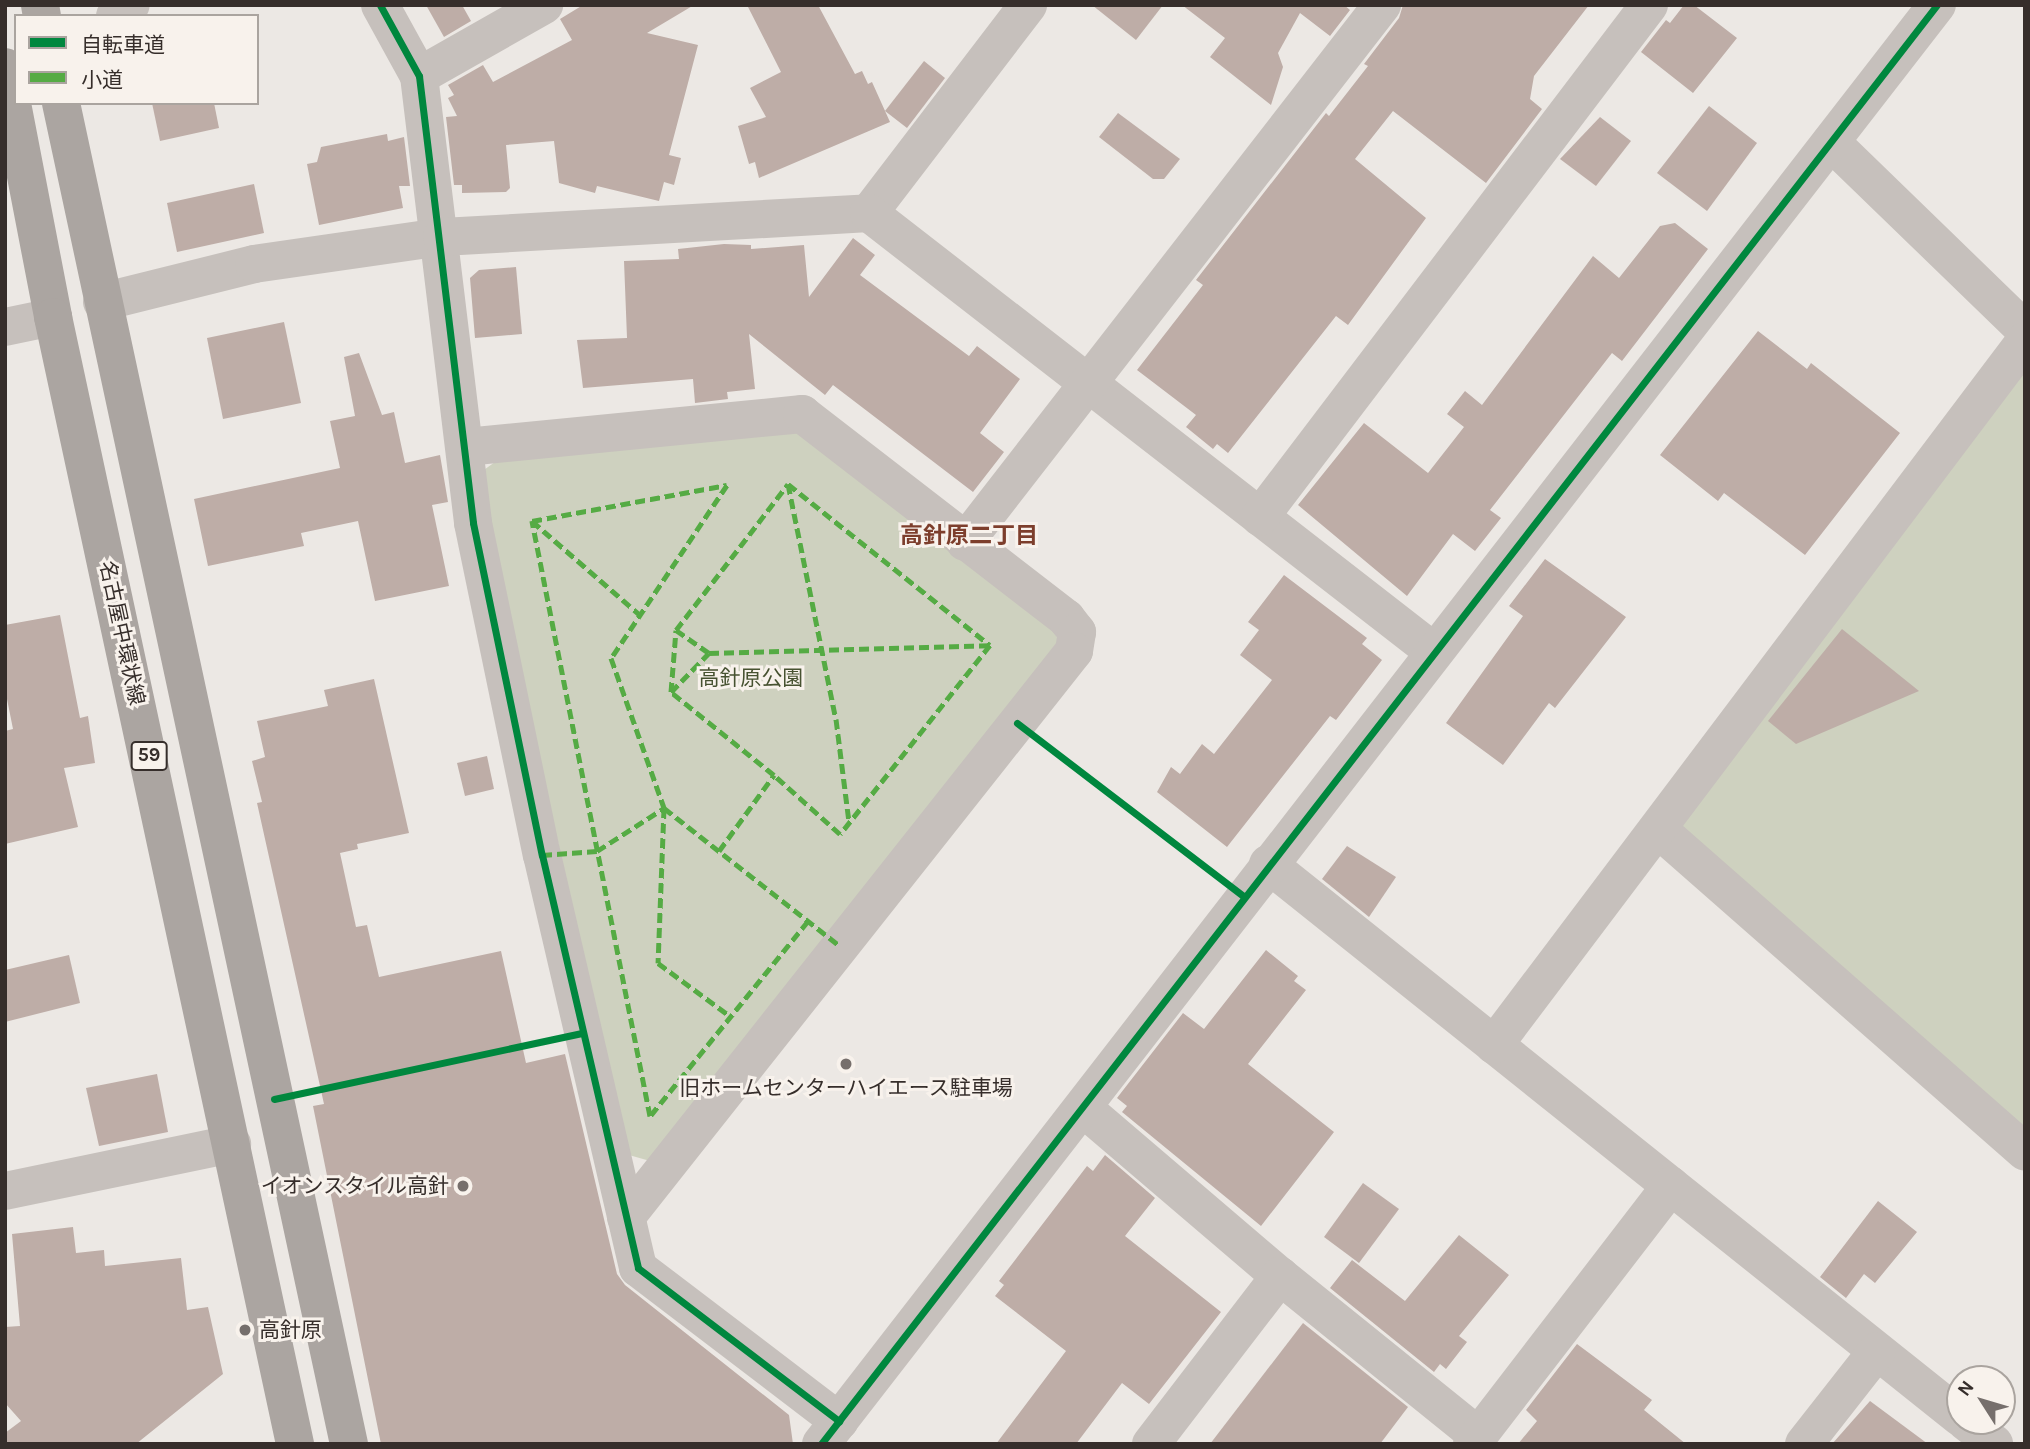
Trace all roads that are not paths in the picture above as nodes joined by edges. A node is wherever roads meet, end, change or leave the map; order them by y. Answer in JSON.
{"nodes":[{"id":1,"x":380,"y":5,"type":"edge"},
{"id":2,"x":544,"y":5,"type":"edge"},
{"id":3,"x":1028,"y":5,"type":"edge"},
{"id":4,"x":1382,"y":5,"type":"edge"},
{"id":5,"x":1648,"y":5,"type":"edge"},
{"id":6,"x":1919,"y":11,"type":"edge"},
{"id":7,"x":5,"y":67,"type":"edge"},
{"id":8,"x":419,"y":76,"type":"junction"},
{"id":9,"x":61,"y":105,"type":"edge"},
{"id":10,"x":1831,"y":142,"type":"junction"},
{"id":11,"x":869,"y":213,"type":"junction"},
{"id":12,"x":442,"y":237,"type":"junction"},
{"id":13,"x":102,"y":302,"type":"junction"},
{"id":14,"x":53,"y":317,"type":"junction"},
{"id":15,"x":5,"y":327,"type":"edge"},
{"id":16,"x":2025,"y":330,"type":"edge"},
{"id":17,"x":2025,"y":341,"type":"edge"},
{"id":18,"x":1087,"y":382,"type":"junction"},
{"id":19,"x":466,"y":447,"type":"junction"},
{"id":20,"x":1260,"y":517,"type":"junction"},
{"id":21,"x":965,"y":542,"type":"junction"},
{"id":22,"x":1433,"y":651,"type":"junction"},
{"id":23,"x":1660,"y":830,"type":"junction"},
{"id":24,"x":1268,"y":864,"type":"junction"},
{"id":25,"x":1494,"y":1045,"type":"junction"},
{"id":26,"x":1083,"y":1108,"type":"junction"},
{"id":27,"x":232,"y":1144,"type":"junction"},
{"id":28,"x":2025,"y":1152,"type":"edge"},
{"id":29,"x":1671,"y":1186,"type":"junction"},
{"id":30,"x":5,"y":1191,"type":"edge"},
{"id":31,"x":626,"y":1217,"type":"junction"},
{"id":32,"x":1280,"y":1276,"type":"junction"},
{"id":33,"x":1877,"y":1351,"type":"junction"},
{"id":34,"x":1946,"y":1406,"type":"edge"},
{"id":35,"x":830,"y":1432,"type":"edge"},
{"id":36,"x":1475,"y":1440,"type":"edge"},
{"id":37,"x":295,"y":1444,"type":"edge"},
{"id":38,"x":349,"y":1444,"type":"edge"},
{"id":39,"x":1151,"y":1444,"type":"edge"},
{"id":40,"x":1804,"y":1444,"type":"edge"}],
"edges":[{"from":1,"to":8,"type":"street"},
{"from":2,"to":8,"type":"street"},
{"from":3,"to":11,"type":"street"},
{"from":4,"to":18,"type":"street"},
{"from":5,"to":20,"type":"street"},
{"from":6,"to":10,"type":"street"},
{"from":7,"to":14,"type":"main road","name":"名古屋中環状線","number":"59"},
{"from":8,"to":12,"type":"street"},
{"from":9,"to":13,"type":"main road","number":"59"},
{"from":10,"to":16,"type":"street"},
{"from":10,"to":22,"type":"street"},
{"from":11,"to":12,"type":"street"},
{"from":11,"to":18,"type":"street"},
{"from":12,"to":13,"type":"street"},
{"from":12,"to":19,"type":"street"},
{"from":13,"to":38,"type":"main road","number":"59"},
{"from":14,"to":15,"type":"street"},
{"from":14,"to":27,"type":"main road","name":"名古屋中環状線","number":"59"},
{"from":17,"to":23,"type":"street"},
{"from":18,"to":20,"type":"street"},
{"from":18,"to":21,"type":"street"},
{"from":19,"to":21,"type":"street"},
{"from":19,"to":31,"type":"street"},
{"from":20,"to":22,"type":"street"},
{"from":21,"to":31,"type":"street"},
{"from":22,"to":24,"type":"street"},
{"from":23,"to":25,"type":"street"},
{"from":23,"to":28,"type":"street"},
{"from":24,"to":25,"type":"street"},
{"from":24,"to":26,"type":"street"},
{"from":25,"to":29,"type":"street"},
{"from":26,"to":32,"type":"street"},
{"from":26,"to":35,"type":"street"},
{"from":27,"to":30,"type":"street"},
{"from":27,"to":37,"type":"main road","name":"名古屋中環状線","number":"59"},
{"from":29,"to":33,"type":"street"},
{"from":29,"to":36,"type":"street"},
{"from":31,"to":35,"type":"street"},
{"from":32,"to":36,"type":"street"},
{"from":32,"to":39,"type":"street"},
{"from":33,"to":34,"type":"street"},
{"from":33,"to":40,"type":"street"}]}
